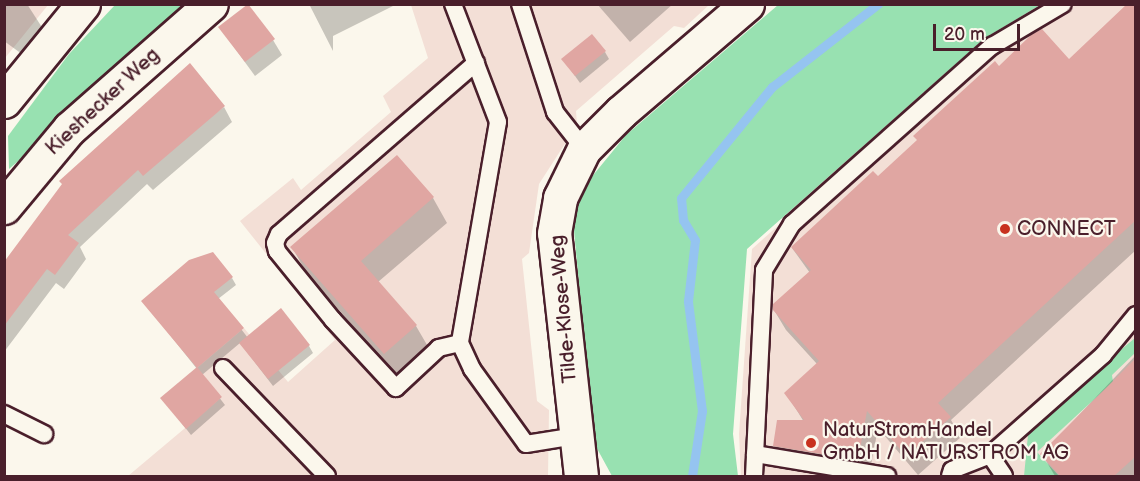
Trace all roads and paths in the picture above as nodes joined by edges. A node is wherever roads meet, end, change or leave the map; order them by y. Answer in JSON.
{"nodes":[{"id":1,"x":83,"y":4,"type":"edge"},
{"id":2,"x":211,"y":4,"type":"edge"},
{"id":3,"x":453,"y":4,"type":"edge"},
{"id":4,"x":520,"y":4,"type":"edge"},
{"id":5,"x":747,"y":4,"type":"edge"},
{"id":6,"x":1063,"y":4,"type":"edge"},
{"id":7,"x":476,"y":63,"type":"junction"},
{"id":8,"x":4,"y":101,"type":"edge"},
{"id":9,"x":584,"y":149,"type":"junction"},
{"id":10,"x":4,"y":207,"type":"edge"},
{"id":11,"x":1136,"y":315,"type":"edge"},
{"id":12,"x":460,"y":343,"type":"junction"},
{"id":13,"x":223,"y":368,"type":"dead end"},
{"id":14,"x":4,"y":414,"type":"edge"},
{"id":15,"x":44,"y":434,"type":"dead end"},
{"id":16,"x":576,"y":436,"type":"junction"},
{"id":17,"x":755,"y":454,"type":"junction"},
{"id":18,"x":990,"y":455,"type":"junction"},
{"id":19,"x":327,"y":477,"type":"edge"},
{"id":20,"x":581,"y":477,"type":"edge"},
{"id":21,"x":754,"y":477,"type":"edge"},
{"id":22,"x":886,"y":477,"type":"edge"},
{"id":23,"x":950,"y":477,"type":"edge"},
{"id":24,"x":1004,"y":477,"type":"edge"}],
"edges":[{"from":1,"to":8,"type":"street"},
{"from":2,"to":10,"type":"street","name":"Kieshecker Weg"},
{"from":3,"to":7,"type":"lane"},
{"from":4,"to":9,"type":"lane"},
{"from":5,"to":9,"type":"street","name":"Tilde-Klose-Weg"},
{"from":6,"to":17,"type":"lane"},
{"from":7,"to":12,"type":"lane"},
{"from":7,"to":12,"type":"lane"},
{"from":9,"to":16,"type":"street","name":"Tilde-Klose-Weg"},
{"from":11,"to":18,"type":"lane"},
{"from":12,"to":16,"type":"lane"},
{"from":13,"to":19,"type":"lane"},
{"from":14,"to":15,"type":"lane"},
{"from":16,"to":20,"type":"street","name":"Tilde-Klose-Weg"},
{"from":17,"to":21,"type":"lane"},
{"from":17,"to":22,"type":"lane"},
{"from":18,"to":23,"type":"lane"},
{"from":18,"to":24,"type":"lane"}]}
